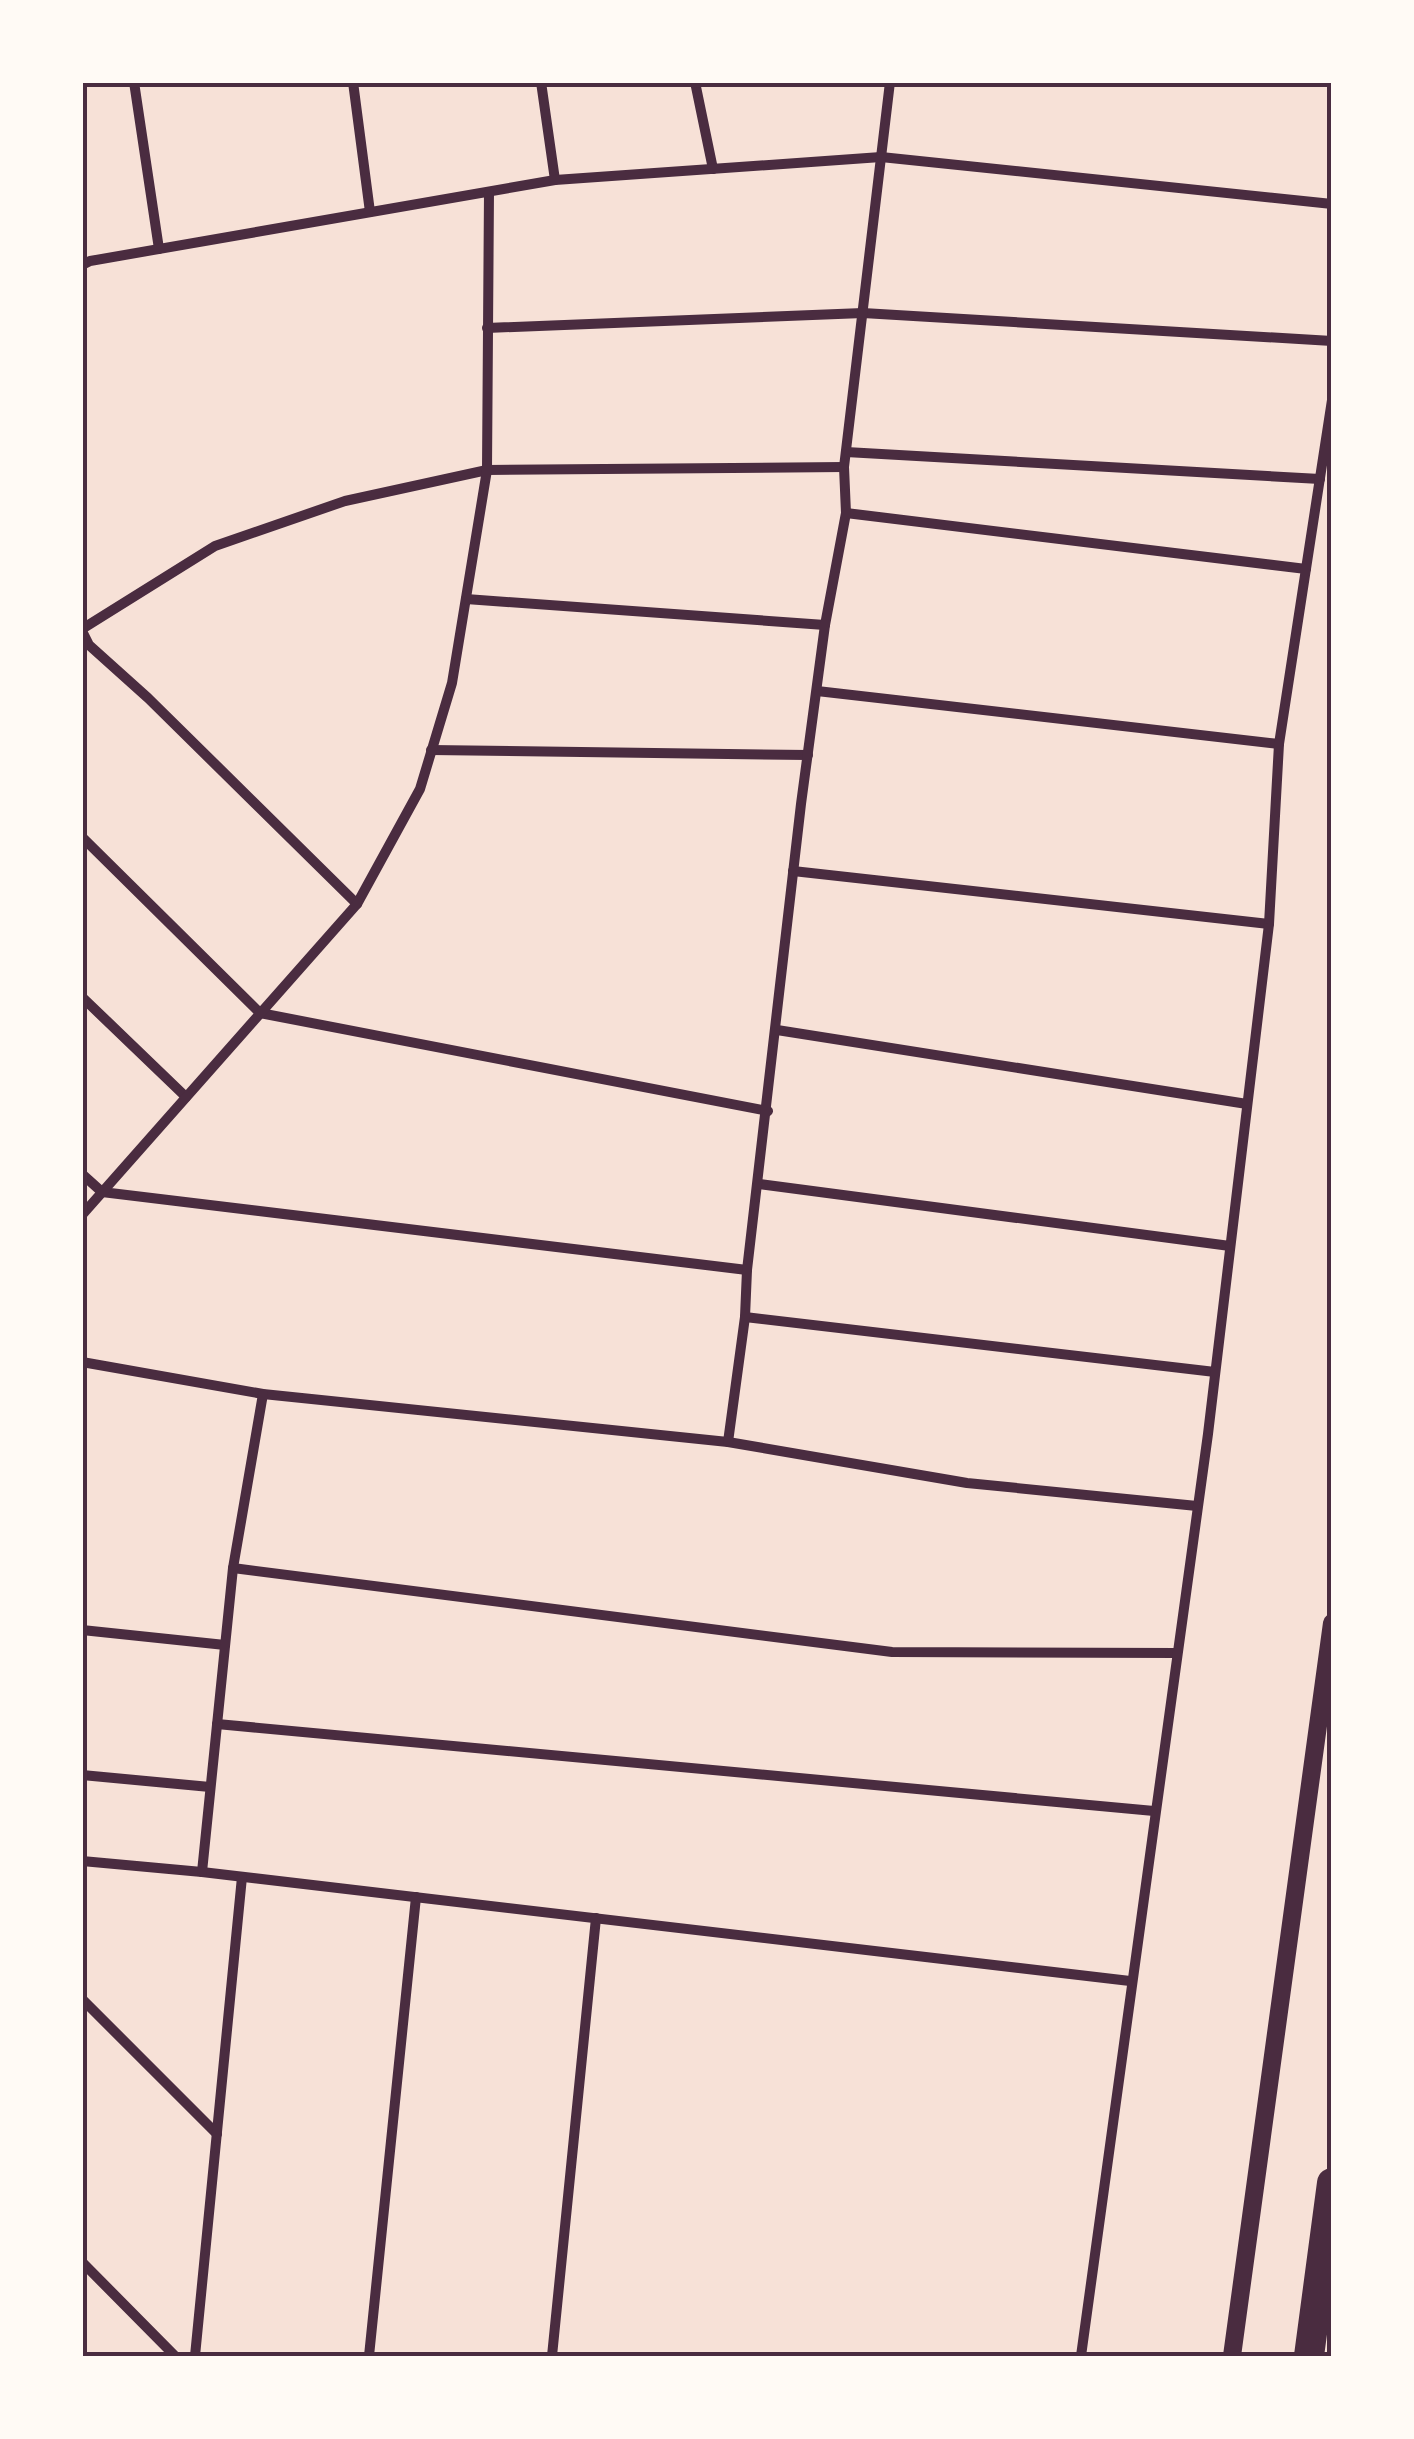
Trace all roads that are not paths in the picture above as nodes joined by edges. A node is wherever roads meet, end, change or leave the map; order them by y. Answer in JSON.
{"nodes":[{"id":1,"x":134,"y":82,"type":"edge"},
{"id":2,"x":354,"y":82,"type":"edge"},
{"id":3,"x":540,"y":82,"type":"edge"},
{"id":4,"x":694,"y":82,"type":"edge"},
{"id":5,"x":890,"y":82,"type":"edge"},
{"id":6,"x":881,"y":158,"type":"junction"},
{"id":7,"x":713,"y":169,"type":"junction"},
{"id":8,"x":555,"y":180,"type":"junction"},
{"id":9,"x":489,"y":192,"type":"junction"},
{"id":10,"x":1332,"y":204,"type":"edge"},
{"id":11,"x":370,"y":212,"type":"junction"},
{"id":12,"x":159,"y":248,"type":"junction"},
{"id":13,"x":82,"y":265,"type":"edge"},
{"id":14,"x":863,"y":313,"type":"junction"},
{"id":15,"x":487,"y":328,"type":"junction"},
{"id":16,"x":1332,"y":341,"type":"edge"},
{"id":17,"x":1332,"y":400,"type":"edge"},
{"id":18,"x":846,"y":452,"type":"junction"},
{"id":19,"x":844,"y":468,"type":"junction"},
{"id":20,"x":487,"y":470,"type":"junction"},
{"id":21,"x":1320,"y":479,"type":"junction"},
{"id":22,"x":846,"y":513,"type":"junction"},
{"id":23,"x":1306,"y":569,"type":"junction"},
{"id":24,"x":466,"y":599,"type":"junction"},
{"id":25,"x":825,"y":625,"type":"junction"},
{"id":26,"x":82,"y":630,"type":"edge"},
{"id":27,"x":817,"y":691,"type":"junction"},
{"id":28,"x":1279,"y":744,"type":"junction"},
{"id":29,"x":432,"y":750,"type":"junction"},
{"id":30,"x":808,"y":754,"type":"junction"},
{"id":31,"x":82,"y":837,"type":"edge"},
{"id":32,"x":793,"y":871,"type":"junction"},
{"id":33,"x":357,"y":904,"type":"junction"},
{"id":34,"x":1269,"y":924,"type":"junction"},
{"id":35,"x":82,"y":997,"type":"edge"},
{"id":36,"x":260,"y":1013,"type":"junction"},
{"id":37,"x":777,"y":1030,"type":"junction"},
{"id":38,"x":186,"y":1098,"type":"junction"},
{"id":39,"x":1248,"y":1104,"type":"junction"},
{"id":40,"x":768,"y":1111,"type":"junction"},
{"id":41,"x":82,"y":1174,"type":"edge"},
{"id":42,"x":759,"y":1184,"type":"junction"},
{"id":43,"x":102,"y":1192,"type":"junction"},
{"id":44,"x":82,"y":1214,"type":"edge"},
{"id":45,"x":1230,"y":1246,"type":"junction"},
{"id":46,"x":748,"y":1270,"type":"junction"},
{"id":47,"x":745,"y":1317,"type":"junction"},
{"id":48,"x":82,"y":1362,"type":"edge"},
{"id":49,"x":1215,"y":1372,"type":"junction"},
{"id":50,"x":263,"y":1394,"type":"junction"},
{"id":51,"x":728,"y":1442,"type":"junction"},
{"id":52,"x":1197,"y":1506,"type":"junction"},
{"id":53,"x":233,"y":1568,"type":"junction"},
{"id":54,"x":1332,"y":1623,"type":"edge"},
{"id":55,"x":82,"y":1630,"type":"edge"},
{"id":56,"x":225,"y":1646,"type":"junction"},
{"id":57,"x":1176,"y":1653,"type":"junction"},
{"id":58,"x":217,"y":1724,"type":"junction"},
{"id":59,"x":82,"y":1775,"type":"edge"},
{"id":60,"x":210,"y":1786,"type":"junction"},
{"id":61,"x":1154,"y":1811,"type":"junction"},
{"id":62,"x":82,"y":1861,"type":"edge"},
{"id":63,"x":202,"y":1872,"type":"junction"},
{"id":64,"x":242,"y":1877,"type":"junction"},
{"id":65,"x":416,"y":1897,"type":"junction"},
{"id":66,"x":596,"y":1918,"type":"junction"},
{"id":67,"x":1130,"y":1981,"type":"junction"},
{"id":68,"x":82,"y":1999,"type":"edge"},
{"id":69,"x":217,"y":2134,"type":"junction"},
{"id":70,"x":1332,"y":2184,"type":"edge"},
{"id":71,"x":82,"y":2262,"type":"edge"},
{"id":72,"x":174,"y":2356,"type":"edge"},
{"id":73,"x":195,"y":2356,"type":"edge"},
{"id":74,"x":368,"y":2356,"type":"edge"},
{"id":75,"x":552,"y":2356,"type":"edge"},
{"id":76,"x":1080,"y":2356,"type":"edge"},
{"id":77,"x":1232,"y":2356,"type":"edge"},
{"id":78,"x":1309,"y":2356,"type":"edge"}],
"edges":[{"from":1,"to":12,"type":"street"},
{"from":2,"to":11,"type":"street"},
{"from":3,"to":8,"type":"street"},
{"from":4,"to":7,"type":"street"},
{"from":5,"to":6,"type":"street"},
{"from":6,"to":7,"type":"street"},
{"from":6,"to":10,"type":"street"},
{"from":6,"to":14,"type":"street"},
{"from":7,"to":8,"type":"street"},
{"from":8,"to":9,"type":"street"},
{"from":9,"to":11,"type":"street"},
{"from":9,"to":15,"type":"street"},
{"from":11,"to":12,"type":"street"},
{"from":12,"to":13,"type":"street"},
{"from":14,"to":15,"type":"street"},
{"from":14,"to":16,"type":"street"},
{"from":14,"to":18,"type":"street"},
{"from":15,"to":20,"type":"street"},
{"from":17,"to":21,"type":"street"},
{"from":18,"to":19,"type":"street"},
{"from":18,"to":21,"type":"street"},
{"from":19,"to":20,"type":"street"},
{"from":19,"to":22,"type":"street"},
{"from":20,"to":24,"type":"street"},
{"from":20,"to":26,"type":"street"},
{"from":21,"to":23,"type":"street"},
{"from":22,"to":23,"type":"street"},
{"from":22,"to":25,"type":"street"},
{"from":23,"to":28,"type":"street"},
{"from":24,"to":25,"type":"street"},
{"from":24,"to":29,"type":"street"},
{"from":25,"to":27,"type":"street"},
{"from":26,"to":33,"type":"street"},
{"from":27,"to":28,"type":"street"},
{"from":27,"to":30,"type":"street"},
{"from":28,"to":34,"type":"street"},
{"from":29,"to":30,"type":"street"},
{"from":29,"to":33,"type":"street"},
{"from":30,"to":32,"type":"street"},
{"from":31,"to":36,"type":"street"},
{"from":32,"to":34,"type":"street"},
{"from":32,"to":37,"type":"street"},
{"from":33,"to":36,"type":"street"},
{"from":34,"to":39,"type":"street"},
{"from":35,"to":38,"type":"street"},
{"from":36,"to":38,"type":"street"},
{"from":36,"to":40,"type":"street"},
{"from":37,"to":39,"type":"street"},
{"from":37,"to":40,"type":"street"},
{"from":38,"to":43,"type":"street"},
{"from":39,"to":45,"type":"street"},
{"from":40,"to":42,"type":"street"},
{"from":41,"to":43,"type":"street"},
{"from":42,"to":45,"type":"street"},
{"from":42,"to":46,"type":"street"},
{"from":43,"to":44,"type":"street"},
{"from":43,"to":46,"type":"street"},
{"from":45,"to":49,"type":"street"},
{"from":46,"to":47,"type":"street"},
{"from":47,"to":49,"type":"street"},
{"from":47,"to":51,"type":"street"},
{"from":48,"to":50,"type":"street"},
{"from":49,"to":52,"type":"street"},
{"from":50,"to":51,"type":"street"},
{"from":50,"to":53,"type":"street"},
{"from":51,"to":52,"type":"street"},
{"from":52,"to":57,"type":"street"},
{"from":53,"to":56,"type":"street"},
{"from":53,"to":57,"type":"street"},
{"from":54,"to":77,"type":"street"},
{"from":55,"to":56,"type":"street"},
{"from":56,"to":58,"type":"street"},
{"from":57,"to":61,"type":"street"},
{"from":58,"to":60,"type":"street"},
{"from":58,"to":61,"type":"street"},
{"from":59,"to":60,"type":"street"},
{"from":60,"to":63,"type":"street"},
{"from":61,"to":67,"type":"street"},
{"from":62,"to":63,"type":"street"},
{"from":63,"to":64,"type":"street"},
{"from":64,"to":65,"type":"street"},
{"from":64,"to":69,"type":"street"},
{"from":65,"to":66,"type":"street"},
{"from":65,"to":74,"type":"street"},
{"from":66,"to":67,"type":"street"},
{"from":66,"to":75,"type":"street"},
{"from":67,"to":76,"type":"street"},
{"from":68,"to":69,"type":"street"},
{"from":69,"to":73,"type":"street"},
{"from":70,"to":78,"type":"highway"},
{"from":71,"to":72,"type":"street"}]}
